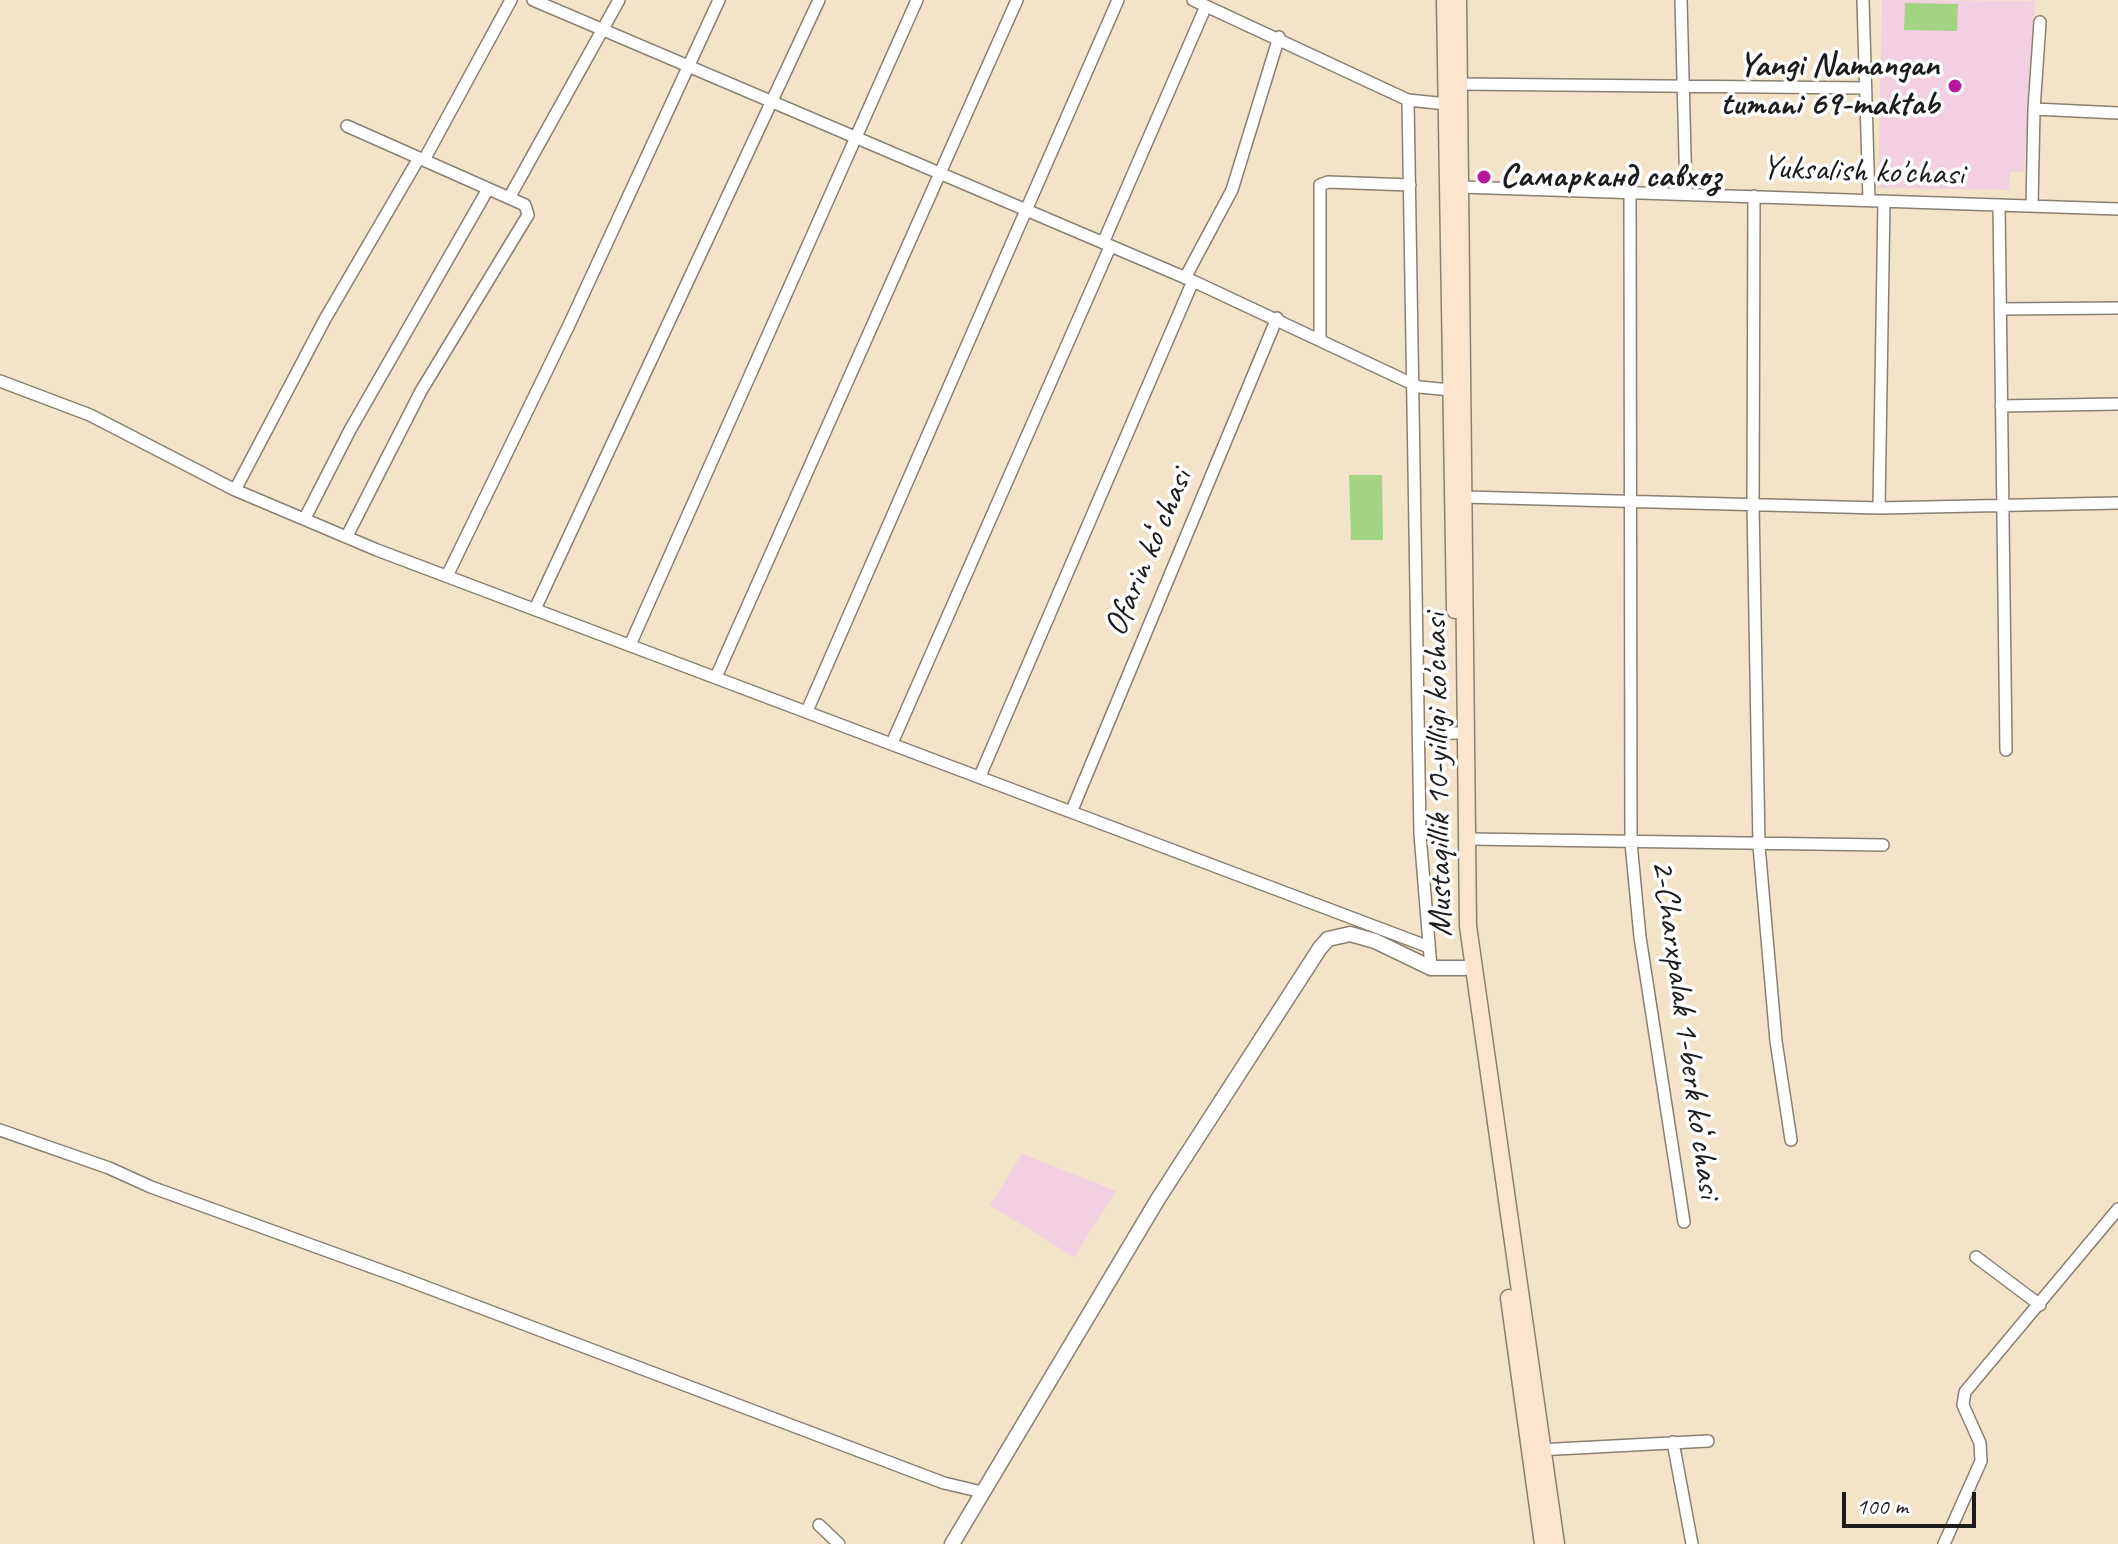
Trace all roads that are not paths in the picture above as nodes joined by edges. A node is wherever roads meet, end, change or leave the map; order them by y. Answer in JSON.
{"nodes":[{"id":1,"x":511,"y":0,"type":"edge"},
{"id":2,"x":533,"y":0,"type":"edge"},
{"id":3,"x":619,"y":0,"type":"edge"},
{"id":4,"x":719,"y":0,"type":"edge"},
{"id":5,"x":819,"y":0,"type":"edge"},
{"id":6,"x":917,"y":0,"type":"edge"},
{"id":7,"x":1017,"y":0,"type":"edge"},
{"id":8,"x":1118,"y":0,"type":"edge"},
{"id":9,"x":1193,"y":0,"type":"edge"},
{"id":10,"x":1445,"y":0,"type":"edge"},
{"id":11,"x":1458,"y":0,"type":"edge"},
{"id":12,"x":1681,"y":0,"type":"edge"},
{"id":13,"x":1863,"y":0,"type":"edge"},
{"id":14,"x":1206,"y":6,"type":"junction"},
{"id":15,"x":2040,"y":22,"type":"dead end"},
{"id":16,"x":605,"y":31,"type":"junction"},
{"id":17,"x":1279,"y":37,"type":"junction"},
{"id":18,"x":689,"y":66,"type":"junction"},
{"id":19,"x":1459,"y":84,"type":"junction"},
{"id":20,"x":1683,"y":86,"type":"junction"},
{"id":21,"x":1865,"y":88,"type":"junction"},
{"id":22,"x":1408,"y":100,"type":"junction"},
{"id":23,"x":774,"y":102,"type":"junction"},
{"id":24,"x":1447,"y":104,"type":"junction"},
{"id":25,"x":2034,"y":109,"type":"junction"},
{"id":26,"x":2118,"y":113,"type":"edge"},
{"id":27,"x":347,"y":126,"type":"dead end"},
{"id":28,"x":857,"y":137,"type":"junction"},
{"id":29,"x":421,"y":159,"type":"junction"},
{"id":30,"x":939,"y":173,"type":"junction"},
{"id":31,"x":1410,"y":185,"type":"junction"},
{"id":32,"x":1461,"y":187,"type":"junction"},
{"id":33,"x":488,"y":189,"type":"junction"},
{"id":34,"x":1630,"y":193,"type":"junction"},
{"id":35,"x":1686,"y":194,"type":"junction"},
{"id":36,"x":1754,"y":196,"type":"junction"},
{"id":37,"x":509,"y":198,"type":"junction"},
{"id":38,"x":1869,"y":200,"type":"junction"},
{"id":39,"x":1884,"y":201,"type":"junction"},
{"id":40,"x":1999,"y":205,"type":"junction"},
{"id":41,"x":2032,"y":206,"type":"junction"},
{"id":42,"x":2118,"y":209,"type":"edge"},
{"id":43,"x":1025,"y":210,"type":"junction"},
{"id":44,"x":1106,"y":245,"type":"junction"},
{"id":45,"x":1189,"y":280,"type":"junction"},
{"id":46,"x":2118,"y":308,"type":"edge"},
{"id":47,"x":2000,"y":309,"type":"junction"},
{"id":48,"x":1277,"y":318,"type":"junction"},
{"id":49,"x":1320,"y":339,"type":"junction"},
{"id":50,"x":0,"y":381,"type":"edge"},
{"id":51,"x":1416,"y":385,"type":"junction"},
{"id":52,"x":1445,"y":389,"type":"junction"},
{"id":53,"x":2118,"y":404,"type":"edge"},
{"id":54,"x":2001,"y":406,"type":"junction"},
{"id":55,"x":235,"y":490,"type":"junction"},
{"id":56,"x":1465,"y":497,"type":"junction"},
{"id":57,"x":1632,"y":501,"type":"junction"},
{"id":58,"x":2118,"y":503,"type":"edge"},
{"id":59,"x":1753,"y":504,"type":"junction"},
{"id":60,"x":2004,"y":506,"type":"junction"},
{"id":61,"x":1879,"y":508,"type":"junction"},
{"id":62,"x":305,"y":518,"type":"junction"},
{"id":63,"x":347,"y":536,"type":"junction"},
{"id":64,"x":447,"y":576,"type":"junction"},
{"id":65,"x":535,"y":609,"type":"junction"},
{"id":66,"x":630,"y":645,"type":"junction"},
{"id":67,"x":716,"y":677,"type":"junction"},
{"id":68,"x":807,"y":711,"type":"junction"},
{"id":69,"x":1418,"y":734,"type":"junction"},
{"id":70,"x":1452,"y":734,"type":"junction"},
{"id":71,"x":892,"y":743,"type":"junction"},
{"id":72,"x":2006,"y":750,"type":"dead end"},
{"id":73,"x":980,"y":776,"type":"junction"},
{"id":74,"x":1072,"y":810,"type":"junction"},
{"id":75,"x":1469,"y":839,"type":"junction"},
{"id":76,"x":1631,"y":843,"type":"junction"},
{"id":77,"x":1883,"y":845,"type":"dead end"},
{"id":78,"x":1759,"y":846,"type":"junction"},
{"id":79,"x":1429,"y":947,"type":"junction"},
{"id":80,"x":1431,"y":968,"type":"junction"},
{"id":81,"x":1464,"y":968,"type":"junction"},
{"id":82,"x":0,"y":1130,"type":"edge"},
{"id":83,"x":1791,"y":1140,"type":"dead end"},
{"id":84,"x":2118,"y":1209,"type":"edge"},
{"id":85,"x":1684,"y":1222,"type":"dead end"},
{"id":86,"x":1976,"y":1257,"type":"dead end"},
{"id":87,"x":2040,"y":1305,"type":"junction"},
{"id":88,"x":1708,"y":1441,"type":"dead end"},
{"id":89,"x":1673,"y":1442,"type":"junction"},
{"id":90,"x":1536,"y":1450,"type":"junction"},
{"id":91,"x":982,"y":1492,"type":"junction"},
{"id":92,"x":819,"y":1525,"type":"dead end"},
{"id":93,"x":839,"y":1544,"type":"edge"},
{"id":94,"x":952,"y":1544,"type":"edge"},
{"id":95,"x":1543,"y":1544,"type":"edge"},
{"id":96,"x":1556,"y":1544,"type":"edge"},
{"id":97,"x":1692,"y":1544,"type":"edge"},
{"id":98,"x":1944,"y":1544,"type":"edge"}],
"edges":[{"from":1,"to":29,"type":"street"},
{"from":2,"to":16,"type":"street"},
{"from":3,"to":16,"type":"street"},
{"from":4,"to":18,"type":"street"},
{"from":5,"to":23,"type":"street"},
{"from":6,"to":28,"type":"street"},
{"from":7,"to":30,"type":"street"},
{"from":8,"to":43,"type":"street"},
{"from":9,"to":14,"type":"street"},
{"from":10,"to":24,"type":"main road","name":"Mustaqillik 10-yilligi ko'chasi"},
{"from":11,"to":19,"type":"main road","name":"Mustaqillik 10-yilligi ko'chasi"},
{"from":12,"to":20,"type":"street"},
{"from":13,"to":21,"type":"street"},
{"from":14,"to":17,"type":"street"},
{"from":14,"to":44,"type":"street"},
{"from":15,"to":25,"type":"street"},
{"from":16,"to":18,"type":"street"},
{"from":16,"to":37,"type":"street"},
{"from":17,"to":22,"type":"street"},
{"from":17,"to":45,"type":"street"},
{"from":18,"to":23,"type":"street"},
{"from":18,"to":64,"type":"street"},
{"from":19,"to":20,"type":"street"},
{"from":19,"to":32,"type":"main road","name":"Mustaqillik 10-yilligi ko'chasi"},
{"from":20,"to":21,"type":"street"},
{"from":20,"to":35,"type":"street"},
{"from":21,"to":38,"type":"street"},
{"from":22,"to":24,"type":"street"},
{"from":22,"to":31,"type":"street"},
{"from":23,"to":28,"type":"street"},
{"from":23,"to":65,"type":"street"},
{"from":24,"to":52,"type":"main road","name":"Mustaqillik 10-yilligi ko'chasi"},
{"from":25,"to":26,"type":"street"},
{"from":25,"to":41,"type":"street"},
{"from":27,"to":29,"type":"street"},
{"from":28,"to":30,"type":"street"},
{"from":28,"to":66,"type":"street"},
{"from":29,"to":33,"type":"street"},
{"from":29,"to":55,"type":"street"},
{"from":30,"to":43,"type":"street"},
{"from":30,"to":67,"type":"street"},
{"from":31,"to":49,"type":"street"},
{"from":31,"to":51,"type":"street"},
{"from":32,"to":34,"type":"street","name":"Yuksalish ko'chasi"},
{"from":32,"to":56,"type":"main road","name":"Mustaqillik 10-yilligi ko'chasi"},
{"from":33,"to":37,"type":"street"},
{"from":33,"to":62,"type":"street"},
{"from":34,"to":35,"type":"street","name":"Yuksalish ko'chasi"},
{"from":34,"to":57,"type":"street","name":"2-Charxpalak 1-berk koʻchasi"},
{"from":35,"to":36,"type":"street","name":"Yuksalish ko'chasi"},
{"from":36,"to":38,"type":"street","name":"Yuksalish ko'chasi"},
{"from":36,"to":59,"type":"street"},
{"from":37,"to":63,"type":"street"},
{"from":38,"to":39,"type":"street","name":"Yuksalish ko'chasi"},
{"from":39,"to":40,"type":"street","name":"Yuksalish ko'chasi"},
{"from":39,"to":61,"type":"street"},
{"from":40,"to":41,"type":"street","name":"Yuksalish ko'chasi"},
{"from":40,"to":47,"type":"street"},
{"from":41,"to":42,"type":"street","name":"Yuksalish ko'chasi"},
{"from":43,"to":44,"type":"street"},
{"from":43,"to":68,"type":"street"},
{"from":44,"to":45,"type":"street"},
{"from":44,"to":71,"type":"street"},
{"from":45,"to":48,"type":"street"},
{"from":45,"to":73,"type":"street"},
{"from":46,"to":47,"type":"street"},
{"from":47,"to":54,"type":"street"},
{"from":48,"to":49,"type":"street"},
{"from":48,"to":74,"type":"street","name":"Ofarin koʻchasi"},
{"from":49,"to":51,"type":"street"},
{"from":50,"to":55,"type":"street"},
{"from":51,"to":52,"type":"street"},
{"from":51,"to":69,"type":"street"},
{"from":52,"to":70,"type":"main road","name":"Mustaqillik 10-yilligi ko'chasi"},
{"from":53,"to":54,"type":"street"},
{"from":54,"to":60,"type":"street"},
{"from":55,"to":62,"type":"street"},
{"from":56,"to":57,"type":"street"},
{"from":56,"to":75,"type":"main road","name":"Mustaqillik 10-yilligi ko'chasi"},
{"from":57,"to":59,"type":"street"},
{"from":57,"to":76,"type":"street","name":"2-Charxpalak 1-berk koʻchasi"},
{"from":58,"to":60,"type":"street"},
{"from":59,"to":61,"type":"street"},
{"from":59,"to":78,"type":"street"},
{"from":60,"to":61,"type":"street"},
{"from":60,"to":72,"type":"street"},
{"from":62,"to":63,"type":"street"},
{"from":63,"to":64,"type":"street"},
{"from":64,"to":65,"type":"street"},
{"from":65,"to":66,"type":"street"},
{"from":66,"to":67,"type":"street"},
{"from":67,"to":68,"type":"street"},
{"from":68,"to":71,"type":"street"},
{"from":69,"to":70,"type":"street"},
{"from":69,"to":79,"type":"street"},
{"from":70,"to":81,"type":"main road","name":"Mustaqillik 10-yilligi ko'chasi"},
{"from":71,"to":73,"type":"street"},
{"from":73,"to":74,"type":"street"},
{"from":74,"to":79,"type":"street"},
{"from":75,"to":76,"type":"street"},
{"from":75,"to":90,"type":"main road","name":"Mustaqillik 10-yilligi ko'chasi"},
{"from":76,"to":78,"type":"street"},
{"from":76,"to":85,"type":"street","name":"2-Charxpalak 1-berk koʻchasi"},
{"from":77,"to":78,"type":"street"},
{"from":78,"to":83,"type":"street"},
{"from":79,"to":80,"type":"street"},
{"from":80,"to":81,"type":"street"},
{"from":80,"to":91,"type":"street"},
{"from":81,"to":90,"type":"main road","name":"Mustaqillik 10-yilligi ko'chasi"},
{"from":82,"to":91,"type":"street"},
{"from":84,"to":87,"type":"street"},
{"from":86,"to":87,"type":"street"},
{"from":87,"to":98,"type":"street"},
{"from":88,"to":89,"type":"street"},
{"from":89,"to":90,"type":"street"},
{"from":89,"to":97,"type":"street"},
{"from":90,"to":95,"type":"main road","name":"Mustaqillik 10-yilligi ko'chasi"},
{"from":90,"to":96,"type":"main road","name":"Mustaqillik 10-yilligi ko'chasi"},
{"from":91,"to":94,"type":"street"},
{"from":92,"to":93,"type":"street"}]}
